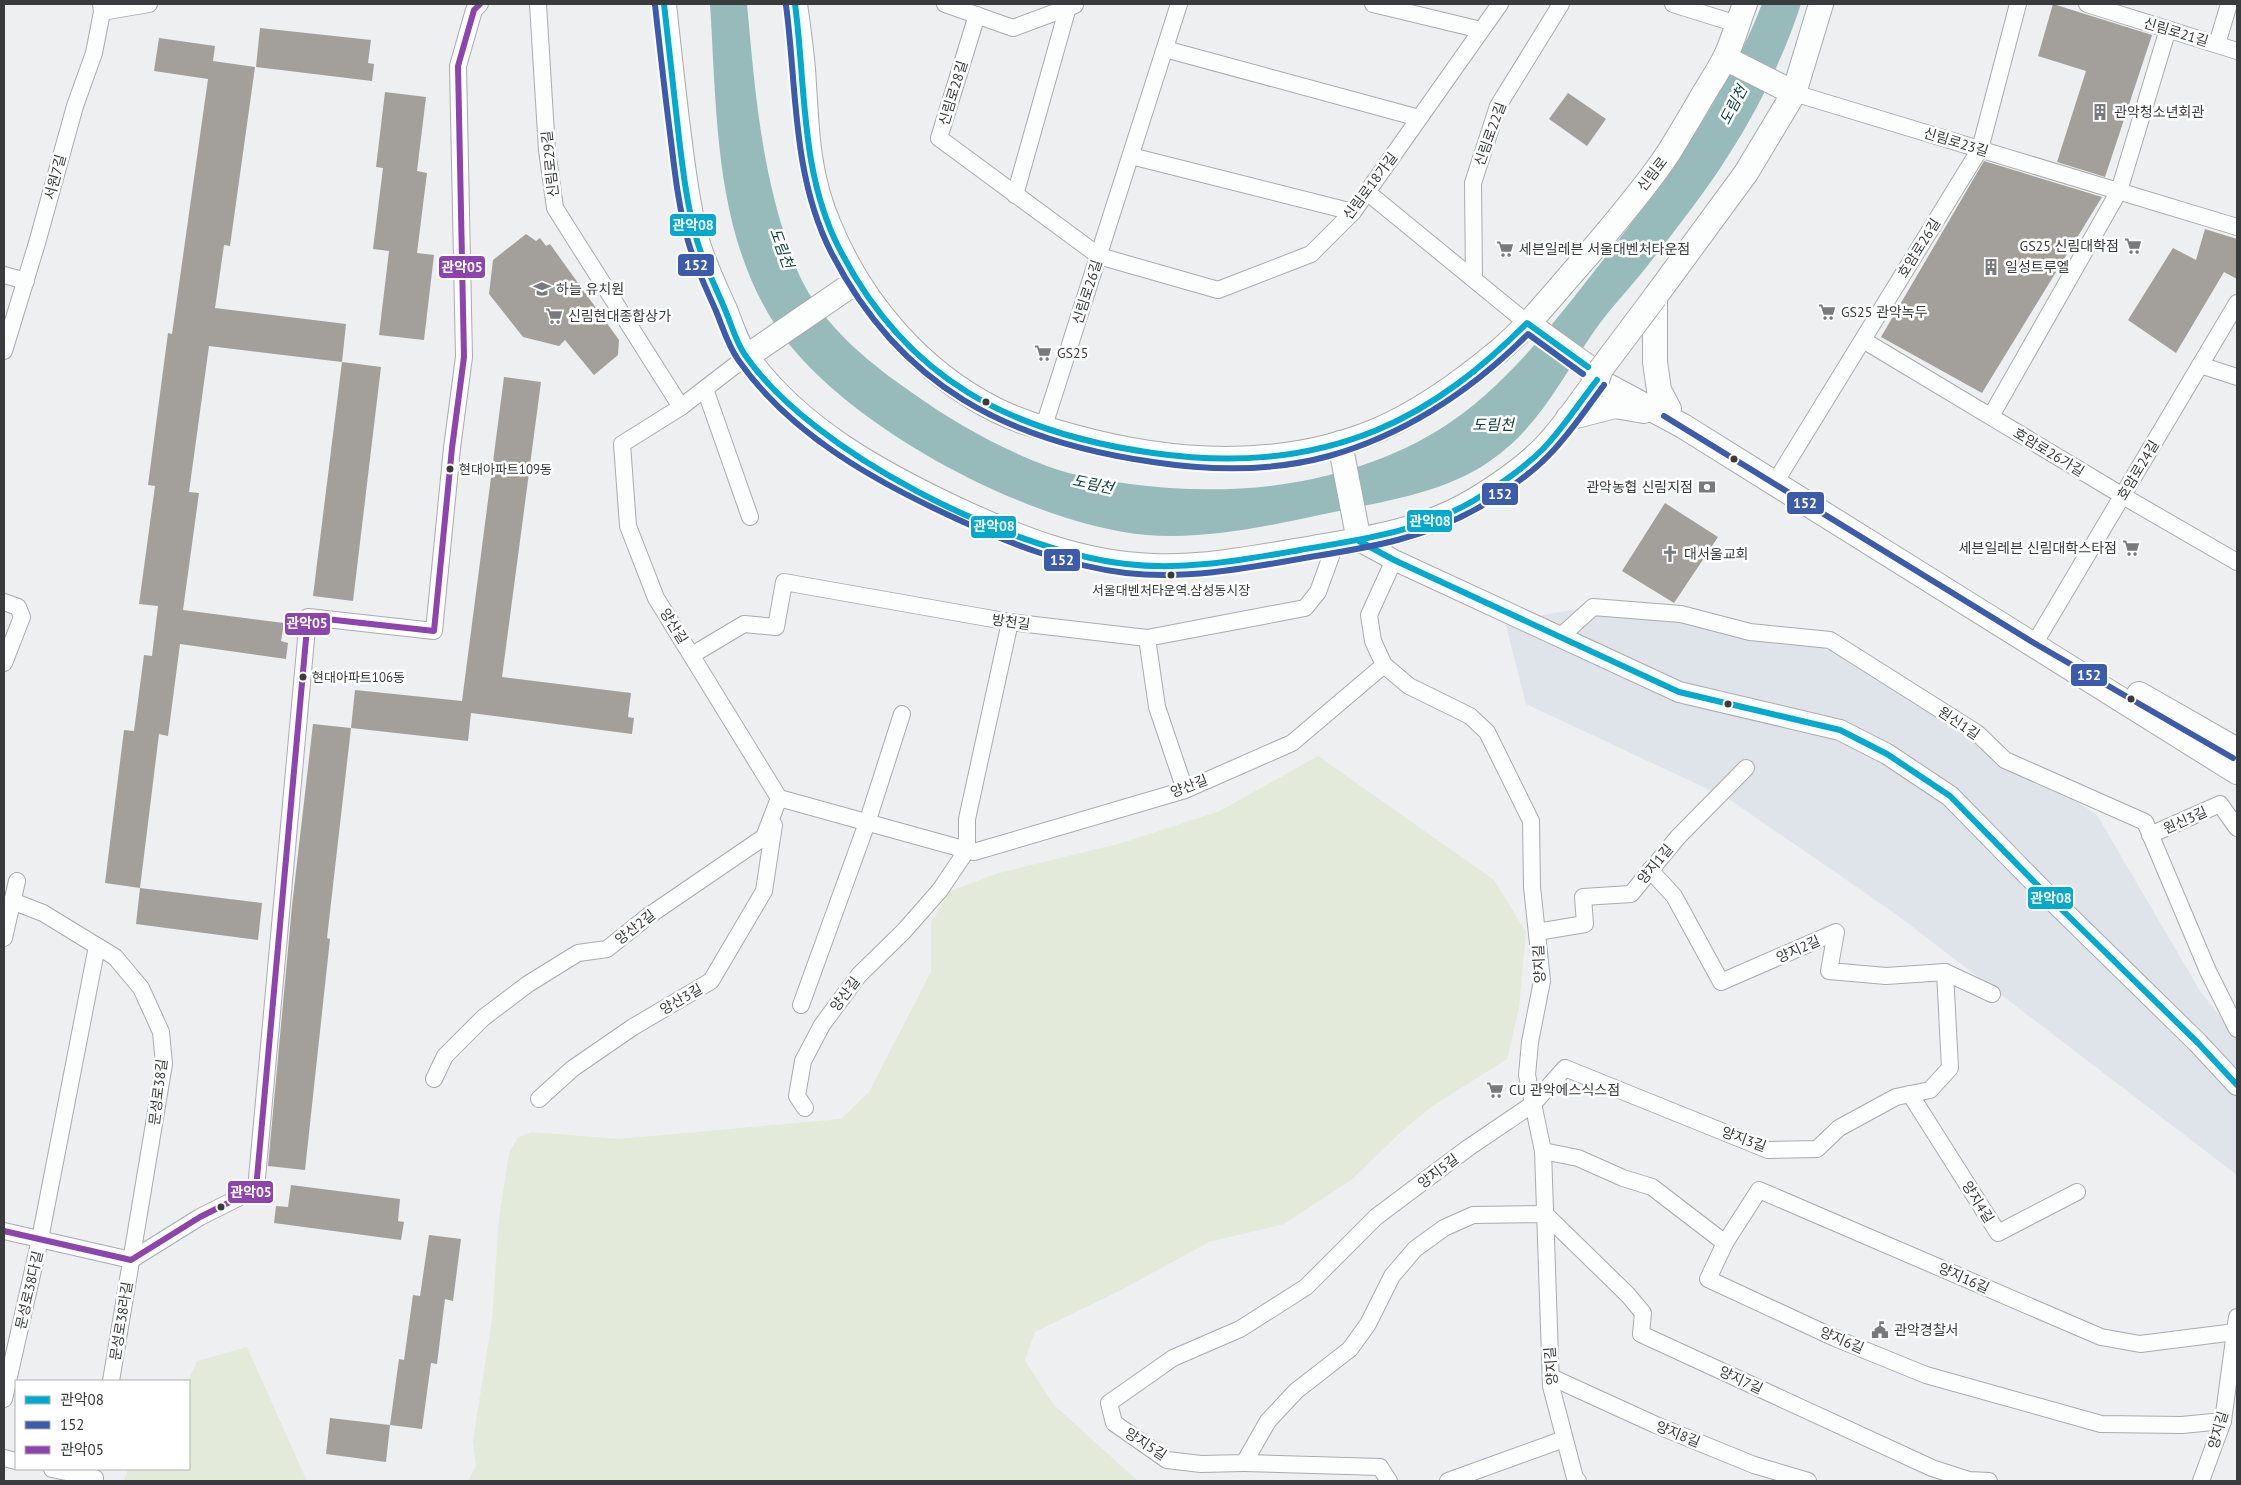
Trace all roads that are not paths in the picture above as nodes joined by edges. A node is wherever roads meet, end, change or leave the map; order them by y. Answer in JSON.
{"nodes":[{"id":1,"x":148,"y":4,"type":"edge"},
{"id":2,"x":480,"y":4,"type":"edge"},
{"id":3,"x":538,"y":4,"type":"edge"},
{"id":4,"x":664,"y":4,"type":"edge"},
{"id":5,"x":795,"y":4,"type":"edge"},
{"id":6,"x":945,"y":4,"type":"edge"},
{"id":7,"x":1179,"y":4,"type":"edge"},
{"id":8,"x":1373,"y":4,"type":"edge"},
{"id":9,"x":1500,"y":4,"type":"edge"},
{"id":10,"x":1561,"y":4,"type":"edge"},
{"id":11,"x":1673,"y":4,"type":"edge"},
{"id":12,"x":1821,"y":4,"type":"edge"},
{"id":13,"x":2018,"y":4,"type":"edge"},
{"id":14,"x":2087,"y":4,"type":"edge"},
{"id":15,"x":2229,"y":4,"type":"edge"},
{"id":16,"x":1073,"y":6,"type":"edge"},
{"id":17,"x":102,"y":8,"type":"edge"},
{"id":18,"x":2116,"y":8,"type":"edge"},
{"id":19,"x":1741,"y":14,"type":"edge"},
{"id":20,"x":977,"y":15,"type":"junction"},
{"id":21,"x":2168,"y":29,"type":"junction"},
{"id":22,"x":1481,"y":30,"type":"junction"},
{"id":23,"x":2217,"y":44,"type":"junction"},
{"id":24,"x":1165,"y":49,"type":"junction"},
{"id":25,"x":2237,"y":50,"type":"edge"},
{"id":26,"x":1728,"y":60,"type":"junction"},
{"id":27,"x":1794,"y":93,"type":"junction"},
{"id":28,"x":1419,"y":118,"type":"junction"},
{"id":29,"x":1980,"y":149,"type":"junction"},
{"id":30,"x":1131,"y":156,"type":"junction"},
{"id":31,"x":2120,"y":191,"type":"junction"},
{"id":32,"x":1367,"y":192,"type":"junction"},
{"id":33,"x":1015,"y":195,"type":"junction"},
{"id":34,"x":1353,"y":212,"type":"junction"},
{"id":35,"x":2237,"y":227,"type":"edge"},
{"id":36,"x":1098,"y":256,"type":"junction"},
{"id":37,"x":4,"y":275,"type":"edge"},
{"id":38,"x":1474,"y":279,"type":"junction"},
{"id":39,"x":857,"y":280,"type":"junction"},
{"id":40,"x":26,"y":281,"type":"junction"},
{"id":41,"x":1655,"y":297,"type":"junction"},
{"id":42,"x":2237,"y":303,"type":"edge"},
{"id":43,"x":1530,"y":326,"type":"junction"},
{"id":44,"x":1863,"y":340,"type":"junction"},
{"id":45,"x":4,"y":351,"type":"edge"},
{"id":46,"x":746,"y":357,"type":"junction"},
{"id":47,"x":2200,"y":365,"type":"junction"},
{"id":48,"x":1591,"y":369,"type":"junction"},
{"id":49,"x":2237,"y":377,"type":"edge"},
{"id":50,"x":705,"y":389,"type":"junction"},
{"id":51,"x":681,"y":407,"type":"junction"},
{"id":52,"x":1667,"y":412,"type":"junction"},
{"id":53,"x":1991,"y":416,"type":"junction"},
{"id":54,"x":1568,"y":418,"type":"junction"},
{"id":55,"x":1043,"y":429,"type":"junction"},
{"id":56,"x":1340,"y":443,"type":"junction"},
{"id":57,"x":1780,"y":476,"type":"junction"},
{"id":58,"x":2123,"y":496,"type":"junction"},
{"id":59,"x":750,"y":517,"type":"dead end"},
{"id":60,"x":1359,"y":541,"type":"junction"},
{"id":61,"x":1335,"y":545,"type":"junction"},
{"id":62,"x":1394,"y":560,"type":"junction"},
{"id":63,"x":2237,"y":562,"type":"edge"},
{"id":64,"x":11,"y":605,"type":"edge"},
{"id":65,"x":1010,"y":622,"type":"junction"},
{"id":66,"x":2039,"y":636,"type":"junction"},
{"id":67,"x":1560,"y":637,"type":"junction"},
{"id":68,"x":1147,"y":638,"type":"junction"},
{"id":69,"x":692,"y":656,"type":"junction"},
{"id":70,"x":4,"y":663,"type":"edge"},
{"id":71,"x":1384,"y":665,"type":"junction"},
{"id":72,"x":902,"y":714,"type":"dead end"},
{"id":73,"x":2237,"y":750,"type":"edge"},
{"id":74,"x":1746,"y":768,"type":"dead end"},
{"id":75,"x":2237,"y":772,"type":"edge"},
{"id":76,"x":1185,"y":790,"type":"junction"},
{"id":77,"x":779,"y":798,"type":"junction"},
{"id":78,"x":867,"y":822,"type":"junction"},
{"id":79,"x":2237,"y":828,"type":"edge"},
{"id":80,"x":2150,"y":835,"type":"junction"},
{"id":81,"x":967,"y":850,"type":"junction"},
{"id":82,"x":1650,"y":870,"type":"junction"},
{"id":83,"x":17,"y":881,"type":"dead end"},
{"id":84,"x":8,"y":902,"type":"edge"},
{"id":85,"x":1537,"y":932,"type":"junction"},
{"id":86,"x":4,"y":938,"type":"edge"},
{"id":87,"x":97,"y":946,"type":"junction"},
{"id":88,"x":1945,"y":972,"type":"junction"},
{"id":89,"x":1992,"y":994,"type":"dead end"},
{"id":90,"x":801,"y":1005,"type":"dead end"},
{"id":91,"x":2237,"y":1029,"type":"edge"},
{"id":92,"x":434,"y":1079,"type":"dead end"},
{"id":93,"x":2237,"y":1085,"type":"edge"},
{"id":94,"x":1910,"y":1094,"type":"junction"},
{"id":95,"x":539,"y":1099,"type":"dead end"},
{"id":96,"x":1533,"y":1104,"type":"junction"},
{"id":97,"x":805,"y":1108,"type":"dead end"},
{"id":98,"x":1543,"y":1151,"type":"junction"},
{"id":99,"x":2077,"y":1192,"type":"dead end"},
{"id":100,"x":1545,"y":1214,"type":"junction"},
{"id":101,"x":4,"y":1231,"type":"edge"},
{"id":102,"x":40,"y":1240,"type":"junction"},
{"id":103,"x":1725,"y":1243,"type":"junction"},
{"id":104,"x":131,"y":1260,"type":"junction"},
{"id":105,"x":2236,"y":1334,"type":"edge"},
{"id":106,"x":1551,"y":1377,"type":"junction"},
{"id":107,"x":111,"y":1380,"type":"edge"},
{"id":108,"x":4,"y":1399,"type":"edge"},
{"id":109,"x":2223,"y":1420,"type":"junction"},
{"id":110,"x":1564,"y":1439,"type":"junction"},
{"id":111,"x":1244,"y":1463,"type":"junction"},
{"id":112,"x":58,"y":1470,"type":"edge"},
{"id":113,"x":95,"y":1476,"type":"edge"},
{"id":114,"x":1786,"y":1478,"type":"edge"},
{"id":115,"x":1389,"y":1481,"type":"edge"},
{"id":116,"x":1448,"y":1481,"type":"edge"},
{"id":117,"x":1578,"y":1481,"type":"edge"},
{"id":118,"x":1808,"y":1481,"type":"edge"},
{"id":119,"x":1990,"y":1481,"type":"edge"},
{"id":120,"x":2201,"y":1481,"type":"edge"}],
"edges":[{"from":1,"to":17,"type":"street"},
{"from":2,"to":104,"type":"street"},
{"from":3,"to":51,"type":"street","name":"신림로29길"},
{"from":4,"to":46,"type":"main road"},
{"from":5,"to":39,"type":"main road","name":"신림로"},
{"from":6,"to":20,"type":"street"},
{"from":7,"to":24,"type":"street","name":"신림로26길"},
{"from":8,"to":22,"type":"street"},
{"from":9,"to":22,"type":"street","name":"신림로18가길"},
{"from":10,"to":38,"type":"street","name":"신림로22길"},
{"from":11,"to":19,"type":"street"},
{"from":12,"to":27,"type":"main road"},
{"from":13,"to":29,"type":"street","name":"호암로26길"},
{"from":14,"to":18,"type":"street","name":"신림로21길"},
{"from":15,"to":23,"type":"street"},
{"from":16,"to":20,"type":"street"},
{"from":16,"to":33,"type":"street"},
{"from":17,"to":40,"type":"street","name":"서원7길"},
{"from":18,"to":21,"type":"street","name":"신림로21길"},
{"from":19,"to":26,"type":"main road","name":"신림로"},
{"from":20,"to":33,"type":"street","name":"신림로28길"},
{"from":21,"to":23,"type":"street","name":"신림로21길"},
{"from":21,"to":31,"type":"street"},
{"from":22,"to":28,"type":"street","name":"신림로18가길"},
{"from":23,"to":25,"type":"street","name":"신림로21길"},
{"from":24,"to":28,"type":"street"},
{"from":24,"to":30,"type":"street","name":"신림로26길"},
{"from":26,"to":27,"type":"main road"},
{"from":26,"to":43,"type":"main road","name":"신림로"},
{"from":27,"to":29,"type":"street","name":"신림로23길"},
{"from":27,"to":41,"type":"main road"},
{"from":28,"to":32,"type":"street","name":"신림로18가길"},
{"from":29,"to":31,"type":"street","name":"신림로23길"},
{"from":29,"to":44,"type":"street","name":"호암로26길"},
{"from":30,"to":34,"type":"street"},
{"from":30,"to":36,"type":"street","name":"신림로26길"},
{"from":31,"to":35,"type":"street","name":"신림로23길"},
{"from":31,"to":53,"type":"street"},
{"from":32,"to":34,"type":"street","name":"신림로18가길"},
{"from":32,"to":38,"type":"street"},
{"from":33,"to":36,"type":"street","name":"신림로28길"},
{"from":34,"to":36,"type":"street","name":"신림로18가길"},
{"from":36,"to":55,"type":"street","name":"신림로26길"},
{"from":37,"to":40,"type":"street"},
{"from":38,"to":43,"type":"street"},
{"from":39,"to":46,"type":"main road"},
{"from":39,"to":55,"type":"main road","name":"신림로"},
{"from":40,"to":45,"type":"street","name":"서원7길"},
{"from":41,"to":48,"type":"main road","bridge":true},
{"from":41,"to":52,"type":"main road"},
{"from":42,"to":47,"type":"street","name":"호암로24길"},
{"from":43,"to":48,"type":"main road"},
{"from":43,"to":56,"type":"main road","name":"신림로"},
{"from":44,"to":53,"type":"street","name":"호암로26가길"},
{"from":44,"to":57,"type":"street","name":"호암로26길"},
{"from":46,"to":50,"type":"street","name":"양산길"},
{"from":46,"to":61,"type":"main road"},
{"from":47,"to":49,"type":"street"},
{"from":47,"to":58,"type":"street","name":"호암로24길"},
{"from":48,"to":52,"type":"main road"},
{"from":48,"to":54,"type":"main road"},
{"from":50,"to":51,"type":"street","name":"양산길"},
{"from":50,"to":59,"type":"street"},
{"from":51,"to":69,"type":"street","name":"양산길"},
{"from":52,"to":54,"type":"main road"},
{"from":52,"to":57,"type":"main road"},
{"from":52,"to":75,"type":"main road"},
{"from":53,"to":58,"type":"street","name":"호암로26가길"},
{"from":54,"to":60,"type":"main road"},
{"from":55,"to":56,"type":"main road","name":"신림로"},
{"from":56,"to":60,"type":"main road"},
{"from":57,"to":66,"type":"main road"},
{"from":58,"to":63,"type":"street","name":"호암로26가길"},
{"from":58,"to":66,"type":"street","name":"호암로24길"},
{"from":60,"to":61,"type":"main road"},
{"from":60,"to":62,"type":"street"},
{"from":61,"to":68,"type":"street","name":"방천길"},
{"from":62,"to":67,"type":"street"},
{"from":62,"to":71,"type":"street","name":"양지길"},
{"from":64,"to":70,"type":"street"},
{"from":65,"to":68,"type":"street","name":"방천길"},
{"from":65,"to":69,"type":"street","name":"방천길"},
{"from":65,"to":81,"type":"street"},
{"from":66,"to":73,"type":"main road"},
{"from":67,"to":80,"type":"street","name":"원신1길"},
{"from":67,"to":93,"type":"street"},
{"from":68,"to":76,"type":"street"},
{"from":69,"to":77,"type":"street","name":"양산길"},
{"from":71,"to":76,"type":"street","name":"양산길"},
{"from":71,"to":85,"type":"street","name":"양지길"},
{"from":72,"to":78,"type":"street"},
{"from":74,"to":82,"type":"street","name":"양지1길"},
{"from":76,"to":81,"type":"street","name":"양산길"},
{"from":77,"to":78,"type":"street","name":"양산길"},
{"from":77,"to":92,"type":"street","name":"양산2길"},
{"from":77,"to":95,"type":"street","name":"양산3길"},
{"from":78,"to":81,"type":"street","name":"양산길"},
{"from":78,"to":90,"type":"street"},
{"from":79,"to":80,"type":"street","name":"원신3길"},
{"from":80,"to":91,"type":"street","name":"원신1길"},
{"from":81,"to":97,"type":"street","name":"양산길"},
{"from":82,"to":85,"type":"street","name":"양지1길"},
{"from":82,"to":88,"type":"street","name":"양지2길"},
{"from":83,"to":84,"type":"street"},
{"from":84,"to":86,"type":"street"},
{"from":84,"to":87,"type":"street","name":"문성로38길"},
{"from":85,"to":96,"type":"street","name":"양지길"},
{"from":87,"to":102,"type":"street"},
{"from":87,"to":104,"type":"street","name":"문성로38길"},
{"from":88,"to":89,"type":"street","name":"양지2길"},
{"from":88,"to":94,"type":"street","name":"양지3길"},
{"from":94,"to":96,"type":"street","name":"양지3길"},
{"from":94,"to":99,"type":"street","name":"양지4길"},
{"from":96,"to":98,"type":"street","name":"양지길"},
{"from":96,"to":111,"type":"street","name":"양지5길"},
{"from":98,"to":100,"type":"street","name":"양지길"},
{"from":98,"to":103,"type":"street"},
{"from":100,"to":106,"type":"street","name":"양지길"},
{"from":100,"to":111,"type":"street"},
{"from":100,"to":119,"type":"street","name":"양지7길"},
{"from":101,"to":102,"type":"street"},
{"from":102,"to":104,"type":"street"},
{"from":102,"to":108,"type":"street","name":"문성로38다길"},
{"from":103,"to":105,"type":"street","name":"양지16길"},
{"from":103,"to":109,"type":"street","name":"양지6길"},
{"from":104,"to":107,"type":"street","name":"문성로38라길"},
{"from":105,"to":109,"type":"street","name":"양지길"},
{"from":106,"to":110,"type":"street","name":"양지길"},
{"from":106,"to":114,"type":"street","name":"양지8길"},
{"from":109,"to":120,"type":"street","name":"양지길"},
{"from":110,"to":116,"type":"street"},
{"from":110,"to":117,"type":"street","name":"양지길"},
{"from":111,"to":115,"type":"street"},
{"from":112,"to":113,"type":"street"},
{"from":114,"to":118,"type":"street","name":"양지8길"}]}
